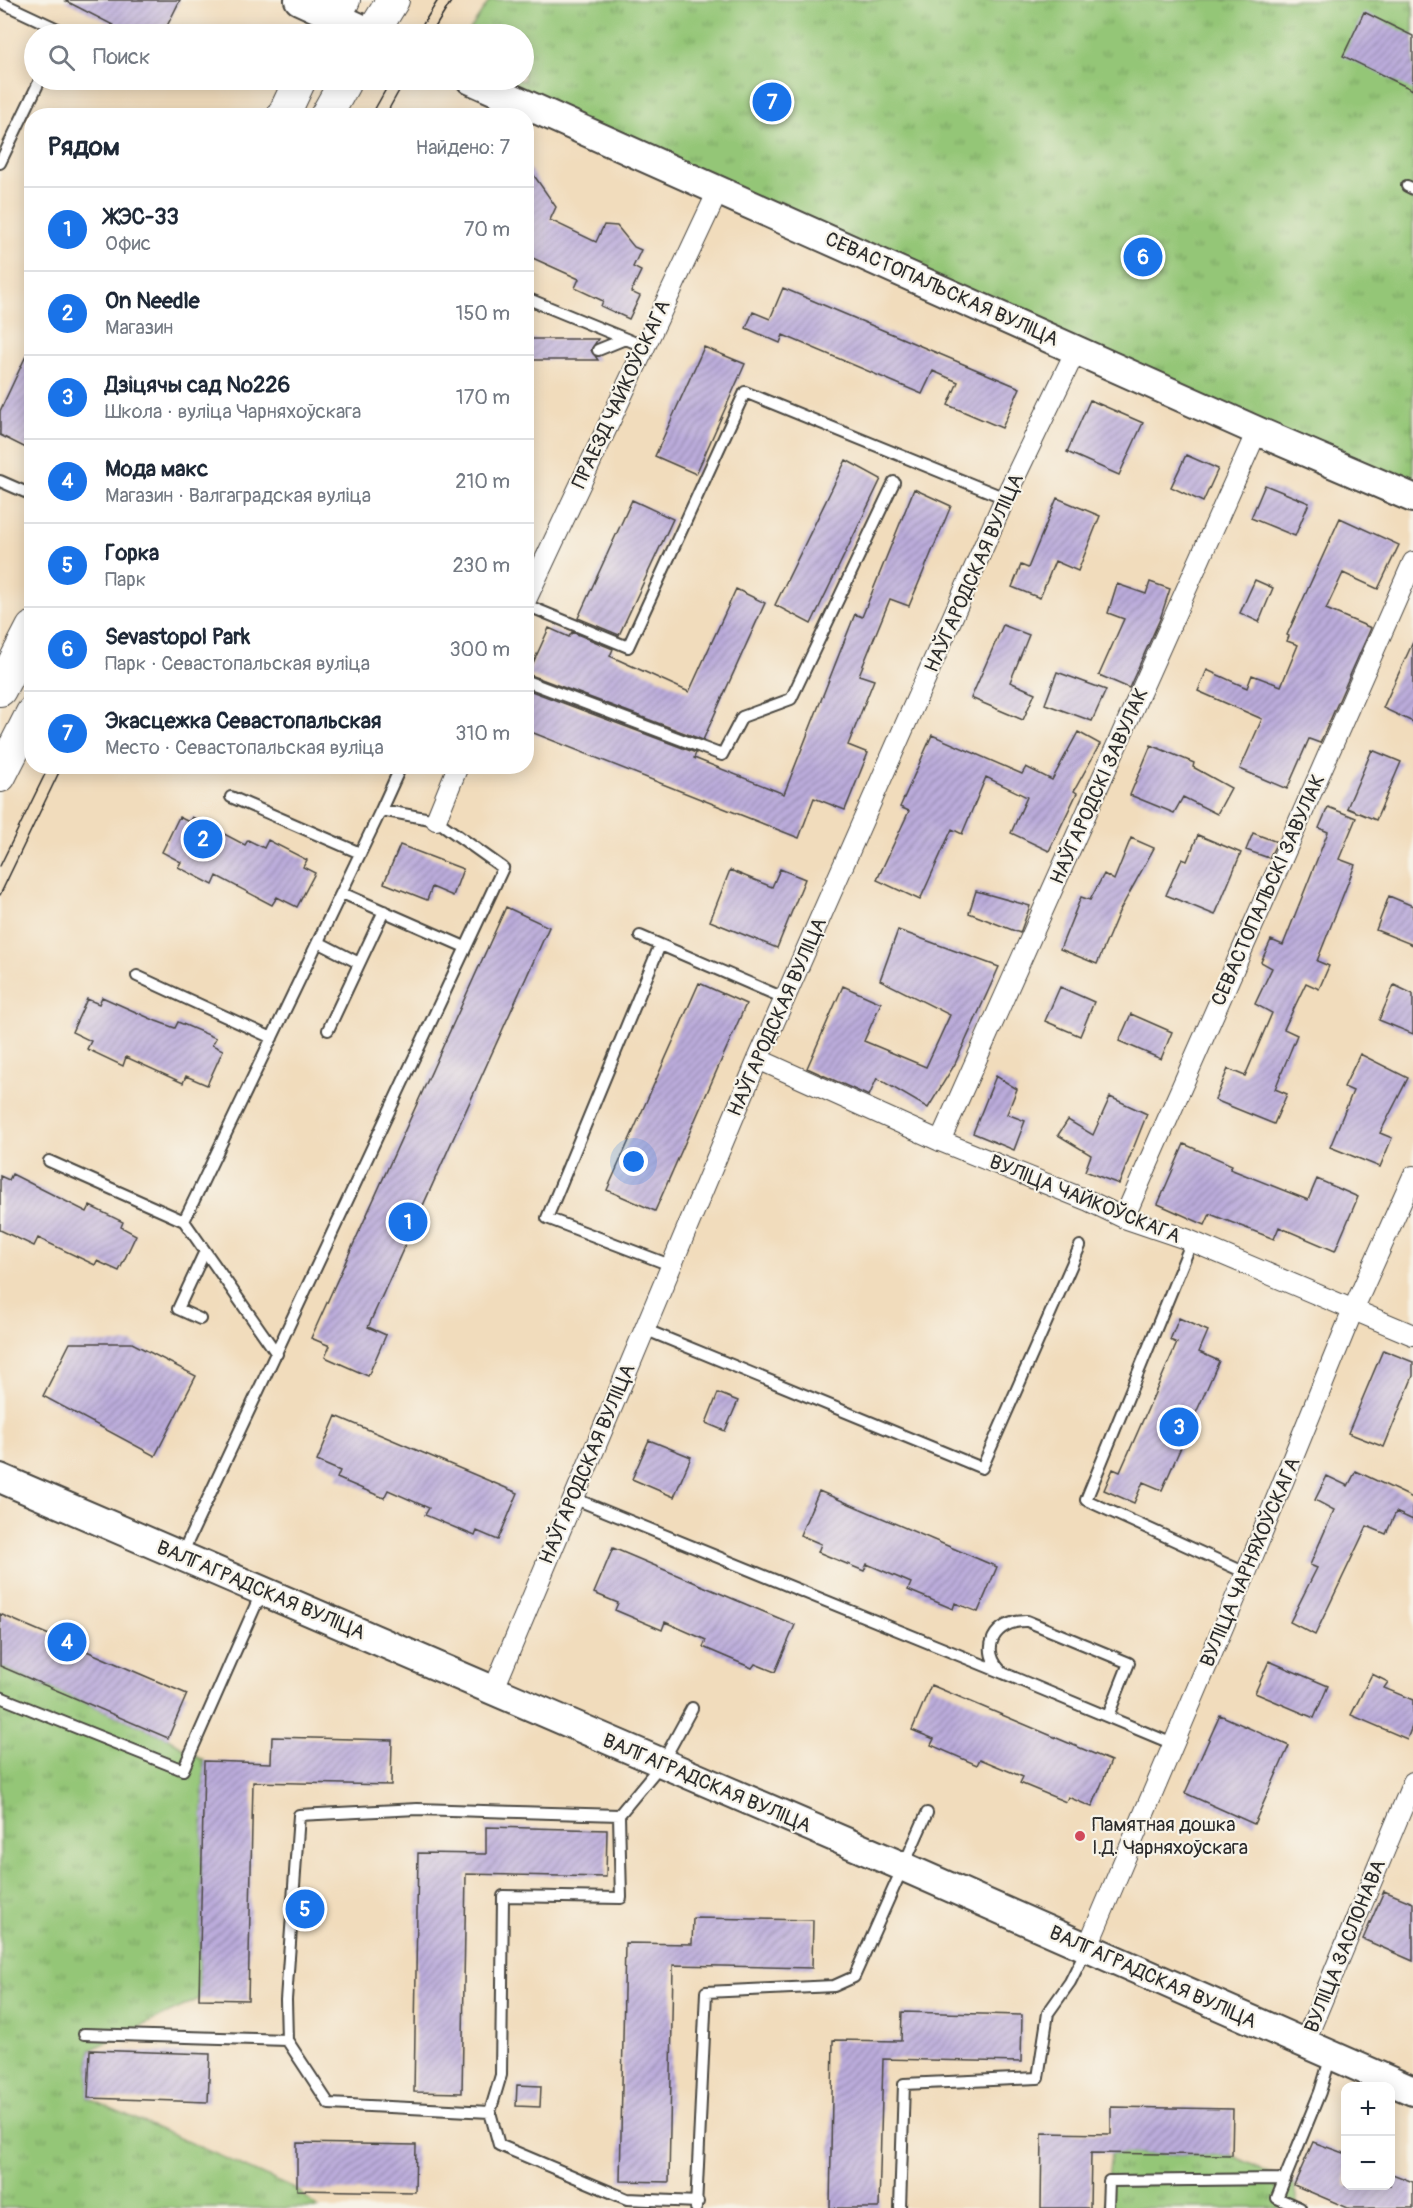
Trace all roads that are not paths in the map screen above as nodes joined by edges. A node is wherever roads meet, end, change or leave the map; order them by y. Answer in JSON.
{"nodes":[{"id":1,"x":299,"y":0,"type":"edge"},
{"id":2,"x":393,"y":0,"type":"edge"},
{"id":3,"x":0,"y":2,"type":"edge"},
{"id":4,"x":334,"y":17,"type":"edge"},
{"id":5,"x":47,"y":24,"type":"edge"},
{"id":6,"x":350,"y":24,"type":"edge"},
{"id":7,"x":379,"y":24,"type":"edge"},
{"id":8,"x":34,"y":90,"type":"edge"},
{"id":9,"x":295,"y":90,"type":"edge"},
{"id":10,"x":341,"y":90,"type":"edge"},
{"id":11,"x":494,"y":90,"type":"edge"},
{"id":12,"x":26,"y":108,"type":"edge"},
{"id":13,"x":287,"y":108,"type":"edge"},
{"id":14,"x":331,"y":108,"type":"edge"},
{"id":15,"x":24,"y":112,"type":"edge"},
{"id":16,"x":0,"y":163,"type":"edge"},
{"id":17,"x":719,"y":189,"type":"junction"},
{"id":18,"x":534,"y":301,"type":"edge"},
{"id":19,"x":625,"y":339,"type":"junction"},
{"id":20,"x":644,"y":346,"type":"junction"},
{"id":21,"x":598,"y":350,"type":"dead end"},
{"id":22,"x":1076,"y":350,"type":"junction"},
{"id":23,"x":1257,"y":431,"type":"junction"},
{"id":24,"x":0,"y":481,"type":"edge"},
{"id":25,"x":894,"y":482,"type":"dead end"},
{"id":26,"x":24,"y":492,"type":"edge"},
{"id":27,"x":1005,"y":498,"type":"junction"},
{"id":28,"x":1413,"y":498,"type":"edge"},
{"id":29,"x":1413,"y":562,"type":"edge"},
{"id":30,"x":534,"y":570,"type":"edge"},
{"id":31,"x":534,"y":608,"type":"edge"},
{"id":32,"x":24,"y":644,"type":"edge"},
{"id":33,"x":534,"y":684,"type":"edge"},
{"id":34,"x":0,"y":690,"type":"edge"},
{"id":35,"x":24,"y":729,"type":"edge"},
{"id":36,"x":397,"y":774,"type":"edge"},
{"id":37,"x":455,"y":774,"type":"edge"},
{"id":38,"x":0,"y":776,"type":"edge"},
{"id":39,"x":231,"y":797,"type":"dead end"},
{"id":40,"x":381,"y":810,"type":"junction"},
{"id":41,"x":436,"y":820,"type":"junction"},
{"id":42,"x":360,"y":854,"type":"junction"},
{"id":43,"x":342,"y":893,"type":"junction"},
{"id":44,"x":384,"y":911,"type":"junction"},
{"id":45,"x":640,"y":936,"type":"dead end"},
{"id":46,"x":318,"y":942,"type":"junction"},
{"id":47,"x":660,"y":945,"type":"junction"},
{"id":48,"x":465,"y":947,"type":"junction"},
{"id":49,"x":359,"y":963,"type":"junction"},
{"id":50,"x":137,"y":976,"type":"dead end"},
{"id":51,"x":786,"y":999,"type":"junction"},
{"id":52,"x":328,"y":1030,"type":"dead end"},
{"id":53,"x":272,"y":1038,"type":"junction"},
{"id":54,"x":758,"y":1059,"type":"junction"},
{"id":55,"x":940,"y":1141,"type":"junction"},
{"id":56,"x":49,"y":1161,"type":"dead end"},
{"id":57,"x":1413,"y":1176,"type":"edge"},
{"id":58,"x":1124,"y":1218,"type":"junction"},
{"id":59,"x":184,"y":1221,"type":"junction"},
{"id":60,"x":1191,"y":1241,"type":"junction"},
{"id":61,"x":1080,"y":1246,"type":"dead end"},
{"id":62,"x":205,"y":1251,"type":"junction"},
{"id":63,"x":670,"y":1265,"type":"junction"},
{"id":64,"x":1353,"y":1310,"type":"junction"},
{"id":65,"x":200,"y":1319,"type":"dead end"},
{"id":66,"x":644,"y":1329,"type":"junction"},
{"id":67,"x":1413,"y":1335,"type":"edge"},
{"id":68,"x":277,"y":1354,"type":"junction"},
{"id":69,"x":0,"y":1478,"type":"edge"},
{"id":70,"x":573,"y":1498,"type":"junction"},
{"id":71,"x":181,"y":1556,"type":"junction"},
{"id":72,"x":1246,"y":1573,"type":"junction"},
{"id":73,"x":262,"y":1591,"type":"junction"},
{"id":74,"x":1003,"y":1673,"type":"junction"},
{"id":75,"x":493,"y":1691,"type":"junction"},
{"id":76,"x":0,"y":1697,"type":"edge"},
{"id":77,"x":692,"y":1708,"type":"dead end"},
{"id":78,"x":1108,"y":1716,"type":"junction"},
{"id":79,"x":1173,"y":1744,"type":"junction"},
{"id":80,"x":662,"y":1763,"type":"junction"},
{"id":81,"x":1413,"y":1782,"type":"edge"},
{"id":82,"x":927,"y":1813,"type":"dead end"},
{"id":83,"x":619,"y":1815,"type":"junction"},
{"id":84,"x":904,"y":1867,"type":"junction"},
{"id":85,"x":1087,"y":1948,"type":"junction"},
{"id":86,"x":84,"y":2034,"type":"dead end"},
{"id":87,"x":287,"y":2040,"type":"junction"},
{"id":88,"x":1304,"y":2044,"type":"junction"},
{"id":89,"x":1331,"y":2055,"type":"junction"},
{"id":90,"x":1413,"y":2091,"type":"edge"},
{"id":91,"x":490,"y":2112,"type":"junction"},
{"id":92,"x":1285,"y":2179,"type":"junction"},
{"id":93,"x":697,"y":2205,"type":"edge"},
{"id":94,"x":900,"y":2208,"type":"edge"},
{"id":95,"x":1108,"y":2208,"type":"edge"},
{"id":96,"x":1300,"y":2208,"type":"edge"}],
"edges":[{"from":1,"to":4,"type":"main road"},
{"from":2,"to":7,"type":"main road"},
{"from":3,"to":5,"type":"lane"},
{"from":4,"to":6,"type":"main road"},
{"from":8,"to":12,"type":"lane"},
{"from":9,"to":13,"type":"main road"},
{"from":10,"to":14,"type":"main road"},
{"from":11,"to":17,"type":"main road","name":"СЕВАСТОПАЛЬСКАЯ ВУЛІЦА"},
{"from":15,"to":16,"type":"lane"},
{"from":17,"to":20,"type":"street","name":"ПРАЕЗД ЧАЙКОЎСКАГА"},
{"from":17,"to":22,"type":"main road","name":"СЕВАСТОПАЛЬСКАЯ ВУЛІЦА"},
{"from":18,"to":19,"type":"lane"},
{"from":19,"to":20,"type":"lane"},
{"from":19,"to":21,"type":"lane"},
{"from":20,"to":30,"type":"street","name":"ПРАЕЗД ЧАЙКОЎСКАГА"},
{"from":22,"to":23,"type":"main road","name":"СЕВАСТОПАЛЬСКАЯ ВУЛІЦА"},
{"from":22,"to":27,"type":"street","name":"НАЎГАРОДСКАЯ ВУЛІЦА"},
{"from":23,"to":28,"type":"main road","name":"СЕВАСТОПАЛЬСКАЯ ВУЛІЦА"},
{"from":23,"to":55,"type":"street","name":"НАЎГАРОДСКІ ЗАВУЛАК"},
{"from":24,"to":26,"type":"lane"},
{"from":25,"to":33,"type":"lane"},
{"from":27,"to":31,"type":"lane"},
{"from":27,"to":51,"type":"street","name":"НАЎГАРОДСКАЯ ВУЛІЦА"},
{"from":29,"to":58,"type":"street","name":"СЕВАСТОПАЛЬСКІ ЗАВУЛАК"},
{"from":32,"to":34,"type":"main road"},
{"from":35,"to":38,"type":"main road"},
{"from":36,"to":40,"type":"lane"},
{"from":37,"to":41,"type":"street"},
{"from":39,"to":42,"type":"lane"},
{"from":40,"to":41,"type":"lane"},
{"from":40,"to":42,"type":"lane"},
{"from":41,"to":48,"type":"lane"},
{"from":42,"to":43,"type":"lane"},
{"from":43,"to":44,"type":"lane"},
{"from":43,"to":46,"type":"lane"},
{"from":44,"to":48,"type":"lane"},
{"from":44,"to":49,"type":"lane"},
{"from":45,"to":47,"type":"lane"},
{"from":46,"to":49,"type":"lane"},
{"from":46,"to":53,"type":"lane"},
{"from":47,"to":51,"type":"lane"},
{"from":47,"to":63,"type":"lane"},
{"from":48,"to":68,"type":"lane"},
{"from":49,"to":52,"type":"lane"},
{"from":50,"to":53,"type":"lane"},
{"from":51,"to":54,"type":"street","name":"НАЎГАРОДСКАЯ ВУЛІЦА"},
{"from":53,"to":59,"type":"lane"},
{"from":54,"to":55,"type":"street","name":"ВУЛІЦА ЧАЙКОЎСКАГА"},
{"from":54,"to":63,"type":"street","name":"НАЎГАРОДСКАЯ ВУЛІЦА"},
{"from":55,"to":58,"type":"street","name":"ВУЛІЦА ЧАЙКОЎСКАГА"},
{"from":56,"to":59,"type":"lane"},
{"from":57,"to":64,"type":"street","name":"ВУЛІЦА ЧАРНЯХОЎСКАГА"},
{"from":58,"to":60,"type":"street","name":"ВУЛІЦА ЧАЙКОЎСКАГА"},
{"from":59,"to":62,"type":"lane"},
{"from":60,"to":64,"type":"street","name":"ВУЛІЦА ЧАЙКОЎСКАГА"},
{"from":60,"to":72,"type":"lane"},
{"from":61,"to":66,"type":"lane"},
{"from":62,"to":65,"type":"lane"},
{"from":62,"to":68,"type":"lane"},
{"from":63,"to":66,"type":"street","name":"НАЎГАРОДСКАЯ ВУЛІЦА"},
{"from":64,"to":67,"type":"street","name":"ВУЛІЦА ЧАЙКОЎСКАГА"},
{"from":64,"to":72,"type":"street","name":"ВУЛІЦА ЧАРНЯХОЎСКАГА"},
{"from":66,"to":70,"type":"street","name":"НАЎГАРОДСКАЯ ВУЛІЦА"},
{"from":68,"to":71,"type":"lane"},
{"from":69,"to":71,"type":"main road","name":"ВАЛГАГРАДСКАЯ ВУЛІЦА"},
{"from":70,"to":74,"type":"lane"},
{"from":70,"to":75,"type":"street","name":"НАЎГАРОДСКАЯ ВУЛІЦА"},
{"from":71,"to":73,"type":"main road","name":"ВАЛГАГРАДСКАЯ ВУЛІЦА"},
{"from":72,"to":79,"type":"street","name":"ВУЛІЦА ЧАРНЯХОЎСКАГА"},
{"from":73,"to":75,"type":"main road","name":"ВАЛГАГРАДСКАЯ ВУЛІЦА"},
{"from":73,"to":76,"type":"lane"},
{"from":74,"to":78,"type":"lane"},
{"from":74,"to":78,"type":"lane"},
{"from":75,"to":80,"type":"main road","name":"ВАЛГАГРАДСКАЯ ВУЛІЦА"},
{"from":77,"to":80,"type":"lane"},
{"from":78,"to":79,"type":"lane"},
{"from":79,"to":85,"type":"street","name":"ВУЛІЦА ЧАРНЯХОЎСКАГА"},
{"from":80,"to":83,"type":"lane"},
{"from":80,"to":84,"type":"main road","name":"ВАЛГАГРАДСКАЯ ВУЛІЦА"},
{"from":81,"to":88,"type":"street","name":"ВУЛІЦА ЗАСЛОНАВА"},
{"from":82,"to":84,"type":"lane"},
{"from":83,"to":87,"type":"lane"},
{"from":83,"to":91,"type":"lane"},
{"from":84,"to":85,"type":"main road","name":"ВАЛГАГРАДСКАЯ ВУЛІЦА"},
{"from":84,"to":93,"type":"lane"},
{"from":85,"to":88,"type":"main road","name":"ВАЛГАГРАДСКАЯ ВУЛІЦА"},
{"from":85,"to":94,"type":"lane"},
{"from":86,"to":87,"type":"lane"},
{"from":87,"to":91,"type":"lane"},
{"from":88,"to":89,"type":"main road","name":"ВАЛГАГРАДСКАЯ ВУЛІЦА"},
{"from":89,"to":90,"type":"main road","name":"ВАЛГАГРАДСКАЯ ВУЛІЦА"},
{"from":89,"to":92,"type":"lane"},
{"from":91,"to":93,"type":"lane"},
{"from":92,"to":95,"type":"lane"},
{"from":92,"to":96,"type":"lane"}]}
